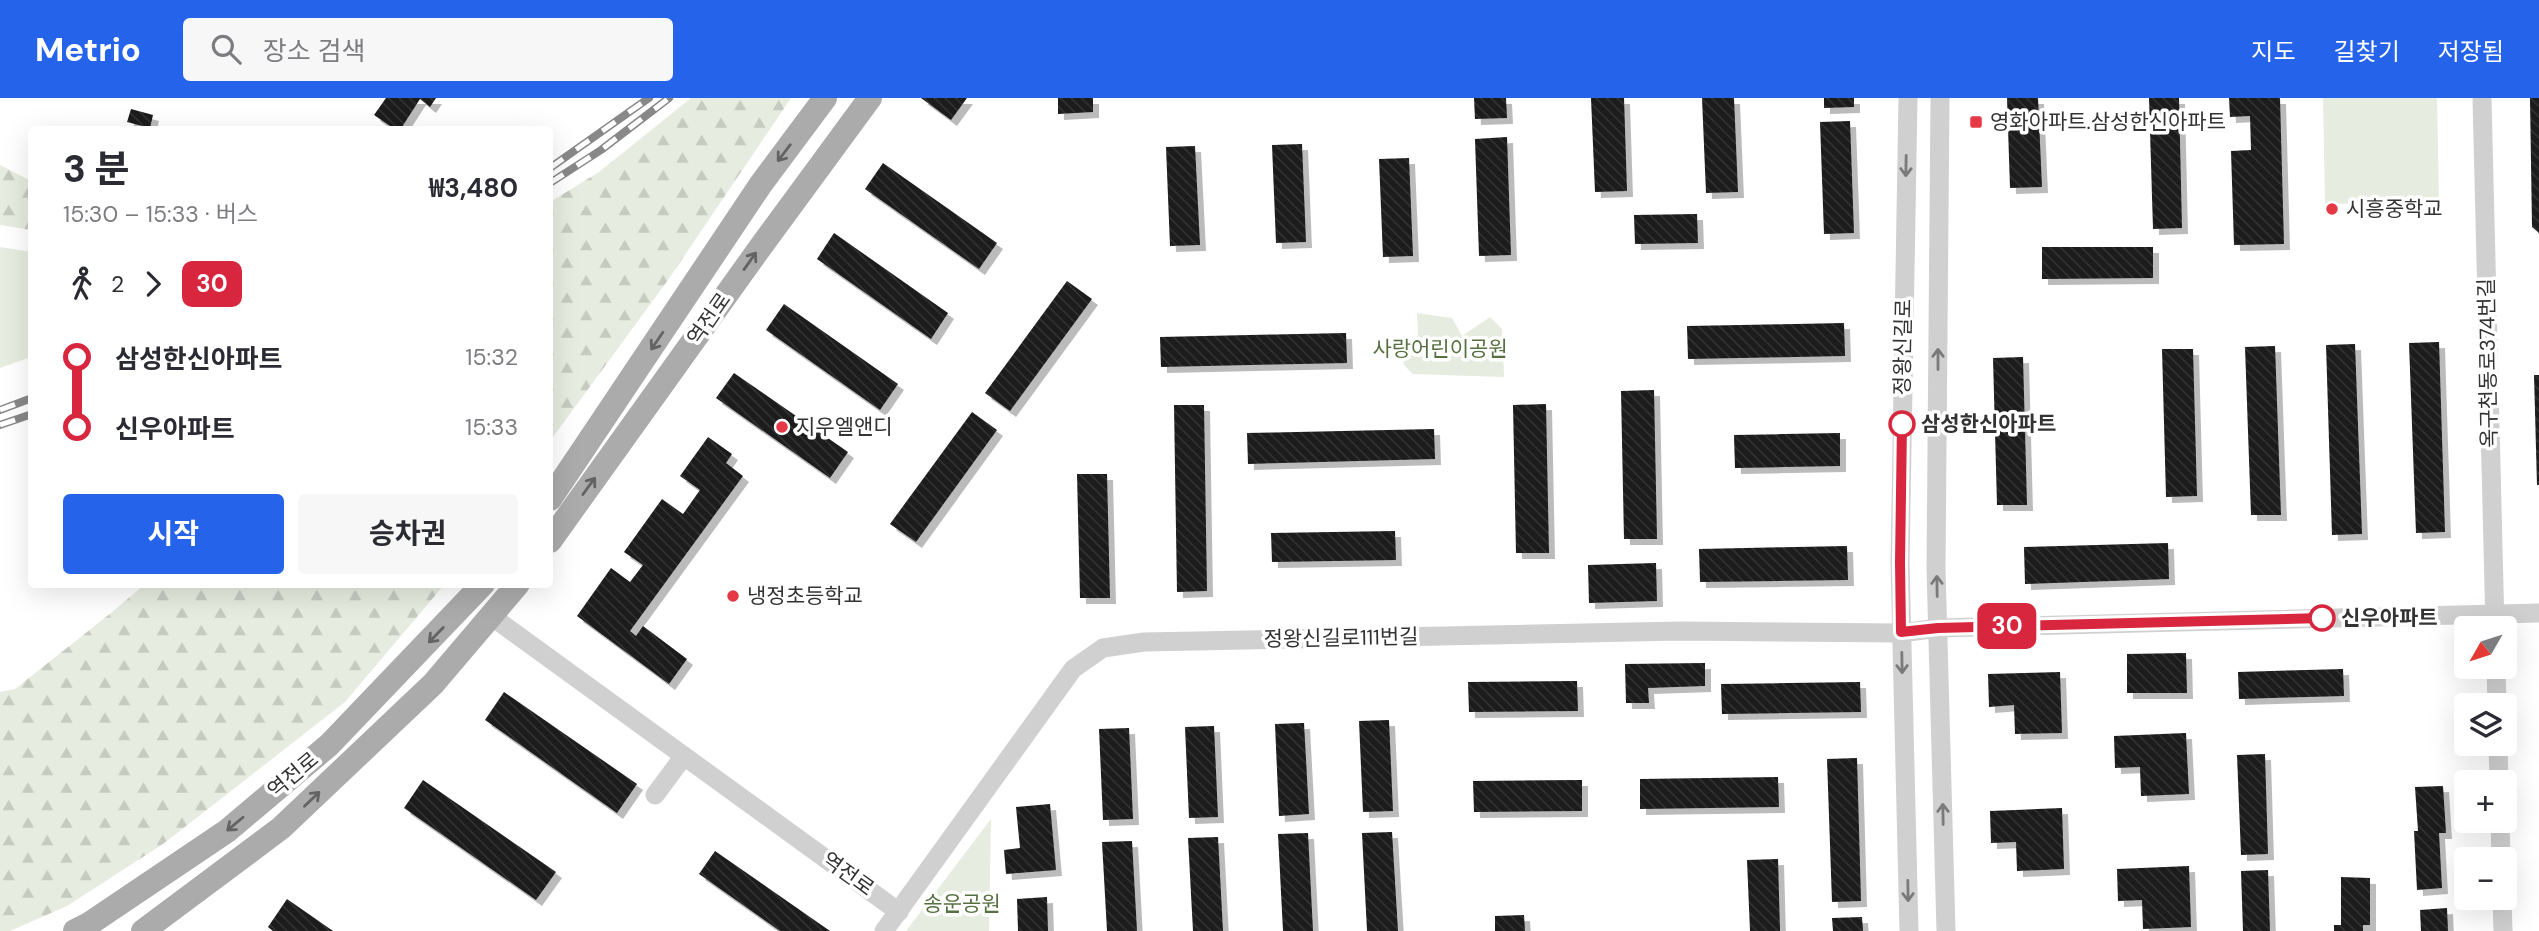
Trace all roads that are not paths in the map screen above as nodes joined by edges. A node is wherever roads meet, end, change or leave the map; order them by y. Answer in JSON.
{"nodes":[{"id":1,"x":825,"y":98,"type":"edge"},
{"id":2,"x":870,"y":98,"type":"edge"},
{"id":3,"x":1908,"y":98,"type":"edge"},
{"id":4,"x":1940,"y":98,"type":"edge"},
{"id":5,"x":2482,"y":98,"type":"edge"},
{"id":6,"x":553,"y":495,"type":"edge"},
{"id":7,"x":553,"y":537,"type":"edge"},
{"id":8,"x":479,"y":588,"type":"edge"},
{"id":9,"x":515,"y":588,"type":"edge"},
{"id":10,"x":2539,"y":613,"type":"edge"},
{"id":11,"x":491,"y":616,"type":"junction"},
{"id":12,"x":2495,"y":616,"type":"edge"},
{"id":13,"x":2517,"y":617,"type":"edge"},
{"id":14,"x":2454,"y":622,"type":"edge"},
{"id":15,"x":1938,"y":628,"type":"junction"},
{"id":16,"x":1901,"y":632,"type":"junction"},
{"id":17,"x":684,"y":756,"type":"junction"},
{"id":18,"x":655,"y":795,"type":"dead end"},
{"id":19,"x":2502,"y":910,"type":"edge"},
{"id":20,"x":899,"y":912,"type":"junction"},
{"id":21,"x":75,"y":931,"type":"edge"},
{"id":22,"x":143,"y":931,"type":"edge"},
{"id":23,"x":884,"y":931,"type":"edge"},
{"id":24,"x":1909,"y":931,"type":"edge"},
{"id":25,"x":1946,"y":931,"type":"edge"},
{"id":26,"x":2503,"y":931,"type":"edge"}],
"edges":[{"from":1,"to":6,"type":"main road","name":"역전로","one_way":true},
{"from":7,"to":2,"type":"main road","name":"역전로","one_way":true},
{"from":3,"to":16,"type":"street","name":"정왕신길로","one_way":true},
{"from":15,"to":4,"type":"street","name":"정왕신길로","one_way":true},
{"from":5,"to":12,"type":"street","name":"옥구천동로374번길"},
{"from":8,"to":21,"type":"main road","name":"역전로","one_way":true},
{"from":9,"to":11,"type":"main road","name":"역전로"},
{"from":10,"to":13,"type":"street","name":"정왕신길로111번길"},
{"from":11,"to":17,"type":"street","name":"역전로"},
{"from":22,"to":11,"type":"main road","name":"역전로","one_way":true},
{"from":14,"to":15,"type":"street","name":"정왕신길로111번길"},
{"from":15,"to":16,"type":"street","name":"정왕신길로111번길"},
{"from":25,"to":15,"type":"street","name":"정왕신길로","one_way":true},
{"from":16,"to":20,"type":"street","name":"정왕신길로111번길"},
{"from":16,"to":24,"type":"street","name":"정왕신길로","one_way":true},
{"from":17,"to":18,"type":"street"},
{"from":17,"to":20,"type":"street","name":"역전로"},
{"from":19,"to":26,"type":"street"},
{"from":20,"to":23,"type":"street","name":"정왕신길로111번길"}]}
